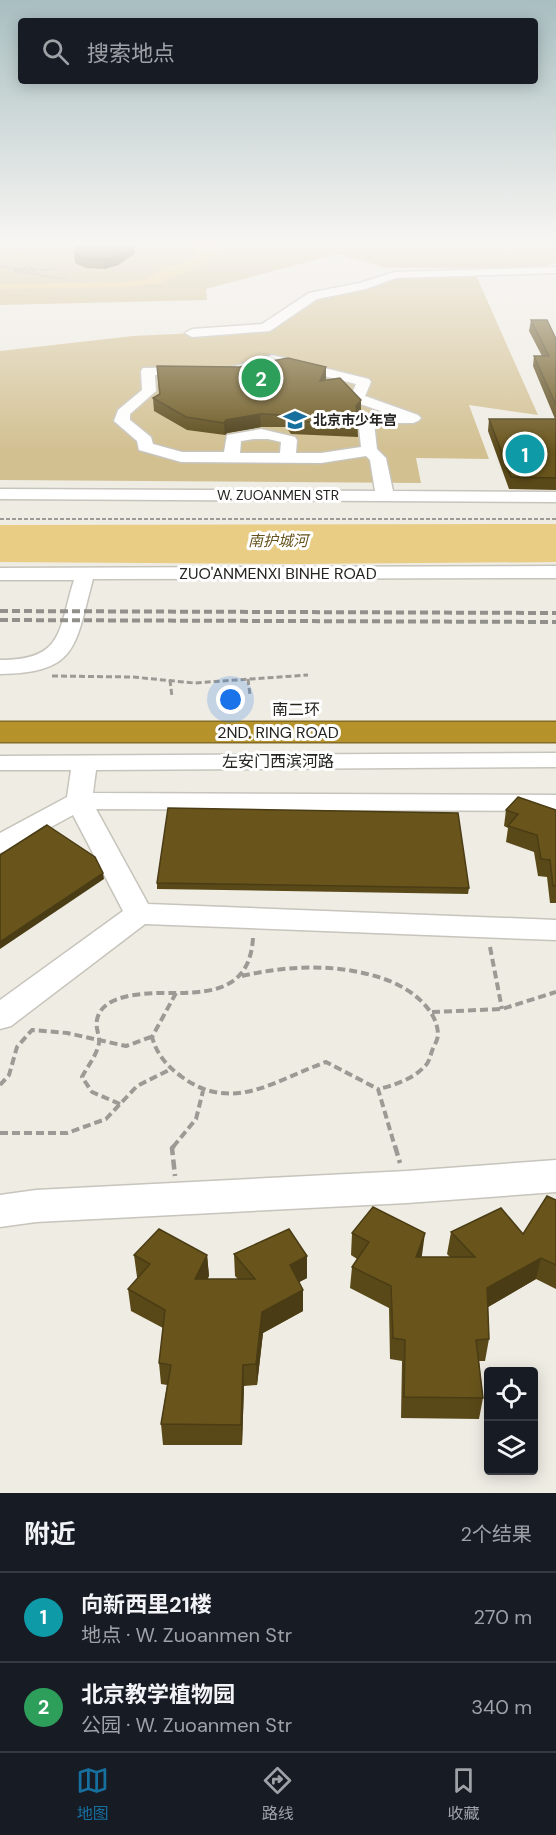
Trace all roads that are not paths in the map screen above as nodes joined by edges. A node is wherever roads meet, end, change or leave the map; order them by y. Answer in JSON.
{"nodes":[{"id":1,"x":289,"y":312,"type":"edge"},
{"id":2,"x":192,"y":333,"type":"dead end"},
{"id":3,"x":369,"y":451,"type":"junction"},
{"id":4,"x":232,"y":457,"type":"junction"},
{"id":5,"x":260,"y":457,"type":"junction"},
{"id":6,"x":288,"y":458,"type":"junction"},
{"id":7,"x":0,"y":494,"type":"edge"},
{"id":8,"x":258,"y":495,"type":"junction"},
{"id":9,"x":385,"y":496,"type":"junction"},
{"id":10,"x":556,"y":497,"type":"edge"},
{"id":11,"x":556,"y":572,"type":"edge"},
{"id":12,"x":0,"y":574,"type":"edge"},
{"id":13,"x":85,"y":574,"type":"junction"},
{"id":14,"x":0,"y":668,"type":"edge"},
{"id":15,"x":556,"y":709,"type":"edge"},
{"id":16,"x":0,"y":710,"type":"edge"},
{"id":17,"x":450,"y":731,"type":"junction"},
{"id":18,"x":0,"y":732,"type":"edge"},
{"id":19,"x":556,"y":732,"type":"edge"},
{"id":20,"x":556,"y":748,"type":"edge"},
{"id":21,"x":556,"y":760,"type":"edge"},
{"id":22,"x":85,"y":762,"type":"junction"},
{"id":23,"x":0,"y":763,"type":"edge"},
{"id":24,"x":79,"y":801,"type":"junction"},
{"id":25,"x":556,"y":802,"type":"edge"},
{"id":26,"x":0,"y":844,"type":"edge"},
{"id":27,"x":139,"y":914,"type":"junction"},
{"id":28,"x":556,"y":930,"type":"edge"},
{"id":29,"x":0,"y":1017,"type":"edge"},
{"id":30,"x":556,"y":1176,"type":"edge"},
{"id":31,"x":0,"y":1210,"type":"edge"}],
"edges":[{"from":1,"to":2,"type":"street"},
{"from":3,"to":4,"type":"street"},
{"from":3,"to":6,"type":"street"},
{"from":3,"to":9,"type":"street"},
{"from":4,"to":5,"type":"street"},
{"from":4,"to":6,"type":"street"},
{"from":5,"to":6,"type":"street"},
{"from":5,"to":8,"type":"street"},
{"from":7,"to":8,"type":"street","name":"W. ZUOANMEN STR"},
{"from":8,"to":9,"type":"street","name":"W. ZUOANMEN STR"},
{"from":9,"to":10,"type":"street","name":"W. ZUOANMEN STR"},
{"from":11,"to":13,"type":"street","name":"ZUO'ANMENXI BINHE ROAD"},
{"from":12,"to":13,"type":"street","name":"ZUO'ANMENXI BINHE ROAD"},
{"from":13,"to":14,"type":"street"},
{"from":15,"to":16,"type":"highway","name":"南二环"},
{"from":17,"to":18,"type":"highway","name":"2ND. RING ROAD"},
{"from":17,"to":19,"type":"highway","name":"2ND. RING ROAD"},
{"from":17,"to":20,"type":"highway"},
{"from":21,"to":22,"type":"street","name":"左安门西滨河路"},
{"from":22,"to":23,"type":"street","name":"左安门西滨河路"},
{"from":22,"to":24,"type":"street"},
{"from":24,"to":25,"type":"street"},
{"from":24,"to":26,"type":"street"},
{"from":24,"to":27,"type":"street"},
{"from":27,"to":28,"type":"street"},
{"from":27,"to":29,"type":"street"},
{"from":30,"to":31,"type":"street"}]}
